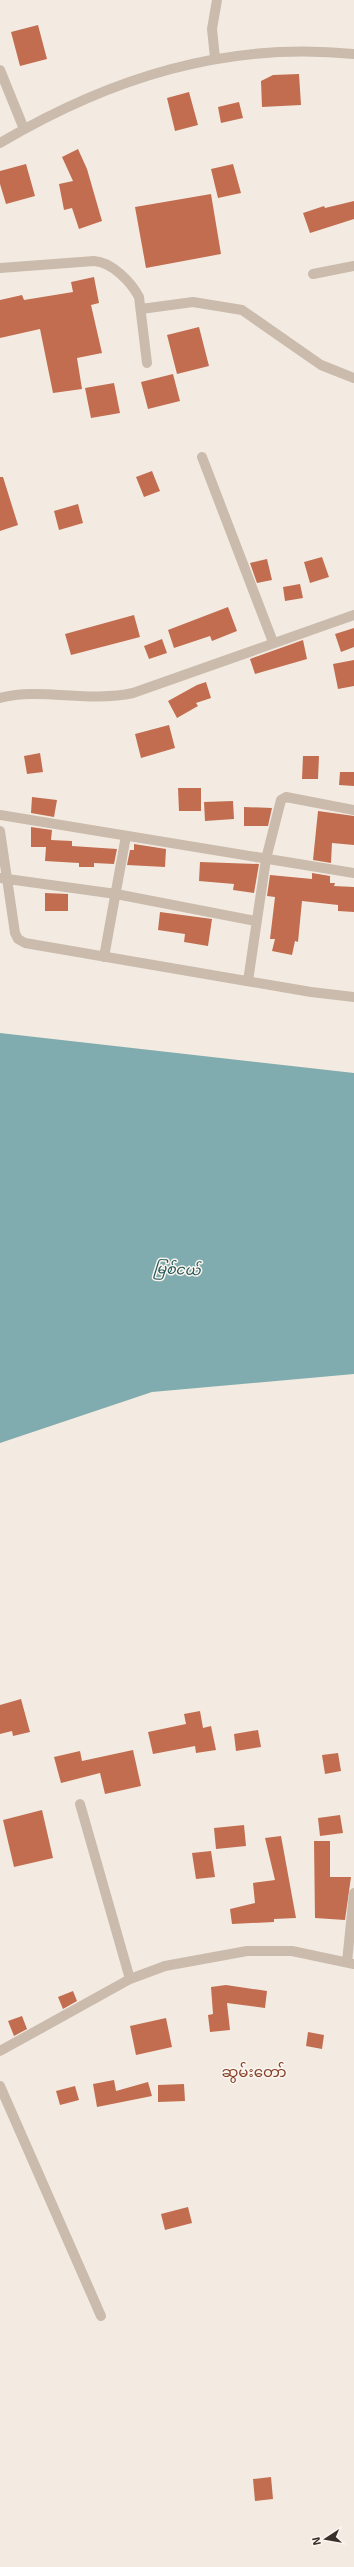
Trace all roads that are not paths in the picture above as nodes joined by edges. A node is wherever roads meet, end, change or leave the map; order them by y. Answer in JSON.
{"nodes":[{"id":1,"x":217,"y":0,"type":"edge"},
{"id":2,"x":354,"y":54,"type":"edge"},
{"id":3,"x":215,"y":58,"type":"junction"},
{"id":4,"x":0,"y":70,"type":"edge"},
{"id":5,"x":24,"y":129,"type":"junction"},
{"id":6,"x":0,"y":142,"type":"edge"},
{"id":7,"x":354,"y":266,"type":"edge"},
{"id":8,"x":0,"y":268,"type":"edge"},
{"id":9,"x":313,"y":274,"type":"dead end"},
{"id":10,"x":141,"y":310,"type":"junction"},
{"id":11,"x":147,"y":363,"type":"dead end"},
{"id":12,"x":354,"y":378,"type":"edge"},
{"id":13,"x":202,"y":457,"type":"dead end"},
{"id":14,"x":354,"y":615,"type":"edge"},
{"id":15,"x":273,"y":642,"type":"junction"},
{"id":16,"x":0,"y":698,"type":"edge"},
{"id":17,"x":354,"y":810,"type":"edge"},
{"id":18,"x":0,"y":815,"type":"edge"},
{"id":19,"x":0,"y":831,"type":"edge"},
{"id":20,"x":126,"y":836,"type":"junction"},
{"id":21,"x":266,"y":859,"type":"junction"},
{"id":22,"x":354,"y":873,"type":"edge"},
{"id":23,"x":3,"y":878,"type":"edge"},
{"id":24,"x":116,"y":894,"type":"junction"},
{"id":25,"x":256,"y":921,"type":"junction"},
{"id":26,"x":104,"y":957,"type":"junction"},
{"id":27,"x":248,"y":981,"type":"junction"},
{"id":28,"x":354,"y":997,"type":"edge"},
{"id":29,"x":80,"y":1804,"type":"dead end"},
{"id":30,"x":354,"y":1893,"type":"edge"},
{"id":31,"x":350,"y":1963,"type":"edge"},
{"id":32,"x":130,"y":1979,"type":"junction"},
{"id":33,"x":0,"y":2051,"type":"edge"},
{"id":34,"x":0,"y":2086,"type":"edge"},
{"id":35,"x":101,"y":2316,"type":"dead end"}],
"edges":[{"from":1,"to":3,"type":"street"},
{"from":2,"to":3,"type":"street"},
{"from":3,"to":5,"type":"street"},
{"from":4,"to":5,"type":"street"},
{"from":5,"to":6,"type":"street"},
{"from":7,"to":9,"type":"street"},
{"from":8,"to":10,"type":"street"},
{"from":10,"to":11,"type":"street"},
{"from":10,"to":12,"type":"street"},
{"from":13,"to":15,"type":"street"},
{"from":14,"to":15,"type":"street"},
{"from":15,"to":16,"type":"street"},
{"from":17,"to":21,"type":"street"},
{"from":18,"to":20,"type":"street"},
{"from":19,"to":23,"type":"street"},
{"from":20,"to":21,"type":"street"},
{"from":20,"to":24,"type":"street"},
{"from":21,"to":22,"type":"street"},
{"from":21,"to":25,"type":"street"},
{"from":23,"to":24,"type":"street"},
{"from":23,"to":26,"type":"street"},
{"from":24,"to":25,"type":"street"},
{"from":24,"to":26,"type":"street"},
{"from":25,"to":27,"type":"street"},
{"from":26,"to":27,"type":"street"},
{"from":27,"to":28,"type":"street"},
{"from":29,"to":32,"type":"street"},
{"from":30,"to":31,"type":"street"},
{"from":31,"to":32,"type":"street"},
{"from":32,"to":33,"type":"street"},
{"from":34,"to":35,"type":"street"}]}
